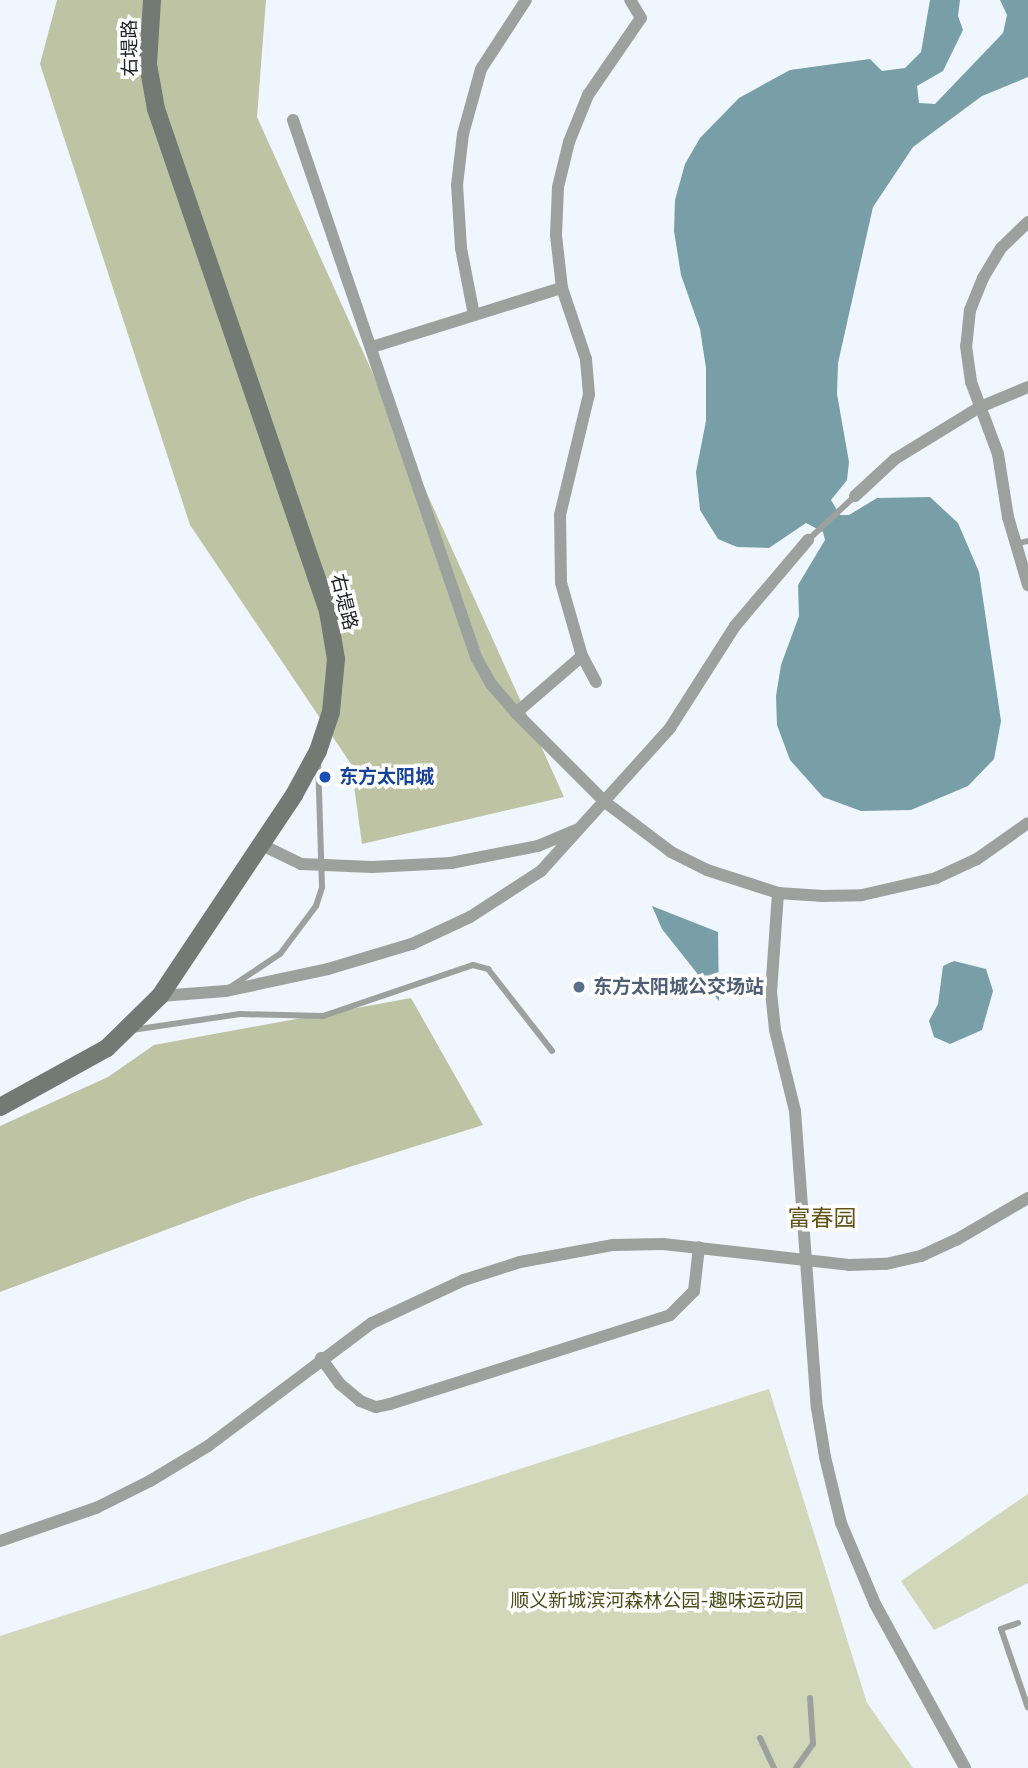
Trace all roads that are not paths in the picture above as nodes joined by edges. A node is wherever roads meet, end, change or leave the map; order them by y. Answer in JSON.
{"nodes":[{"id":1,"x":152,"y":0,"type":"edge"},
{"id":2,"x":526,"y":0,"type":"edge"},
{"id":3,"x":630,"y":0,"type":"edge"},
{"id":4,"x":293,"y":120,"type":"dead end"},
{"id":5,"x":1028,"y":222,"type":"edge"},
{"id":6,"x":562,"y":288,"type":"junction"},
{"id":7,"x":474,"y":315,"type":"junction"},
{"id":8,"x":372,"y":347,"type":"junction"},
{"id":9,"x":1028,"y":387,"type":"edge"},
{"id":10,"x":980,"y":407,"type":"junction"},
{"id":11,"x":855,"y":496,"type":"joint"},
{"id":12,"x":808,"y":540,"type":"joint"},
{"id":13,"x":1022,"y":542,"type":"edge"},
{"id":14,"x":1028,"y":585,"type":"edge"},
{"id":15,"x":582,"y":656,"type":"junction"},
{"id":16,"x":596,"y":682,"type":"dead end"},
{"id":17,"x":516,"y":713,"type":"junction"},
{"id":18,"x":318,"y":751,"type":"junction"},
{"id":19,"x":605,"y":802,"type":"junction"},
{"id":20,"x":1028,"y":823,"type":"edge"},
{"id":21,"x":583,"y":827,"type":"junction"},
{"id":22,"x":260,"y":844,"type":"junction"},
{"id":23,"x":321,"y":865,"type":"junction"},
{"id":24,"x":778,"y":893,"type":"junction"},
{"id":25,"x":226,"y":990,"type":"junction"},
{"id":26,"x":160,"y":996,"type":"junction"},
{"id":27,"x":130,"y":1030,"type":"junction"},
{"id":28,"x":552,"y":1051,"type":"dead end"},
{"id":29,"x":0,"y":1107,"type":"edge"},
{"id":30,"x":1028,"y":1198,"type":"edge"},
{"id":31,"x":699,"y":1247,"type":"junction"},
{"id":32,"x":807,"y":1261,"type":"junction"},
{"id":33,"x":321,"y":1357,"type":"junction"},
{"id":34,"x":0,"y":1541,"type":"edge"},
{"id":35,"x":1018,"y":1623,"type":"dead end"},
{"id":36,"x":810,"y":1698,"type":"dead end"},
{"id":37,"x":1028,"y":1708,"type":"edge"},
{"id":38,"x":760,"y":1738,"type":"dead end"},
{"id":39,"x":774,"y":1768,"type":"edge"},
{"id":40,"x":796,"y":1768,"type":"edge"},
{"id":41,"x":965,"y":1768,"type":"edge"}],
"edges":[{"from":1,"to":18,"type":"main road","name":"右堤路"},
{"from":2,"to":7,"type":"street"},
{"from":3,"to":6,"type":"street"},
{"from":4,"to":8,"type":"street"},
{"from":5,"to":10,"type":"street"},
{"from":6,"to":7,"type":"street"},
{"from":6,"to":15,"type":"street"},
{"from":7,"to":8,"type":"street"},
{"from":8,"to":17,"type":"street"},
{"from":9,"to":10,"type":"street"},
{"from":10,"to":11,"type":"street"},
{"from":10,"to":13,"type":"street"},
{"from":11,"to":12,"type":"lane"},
{"from":12,"to":19,"type":"street"},
{"from":13,"to":14,"type":"street"},
{"from":15,"to":16,"type":"street"},
{"from":15,"to":17,"type":"street"},
{"from":17,"to":19,"type":"street"},
{"from":18,"to":22,"type":"main road","name":"右堤路"},
{"from":18,"to":23,"type":"lane"},
{"from":19,"to":21,"type":"street"},
{"from":19,"to":24,"type":"street"},
{"from":20,"to":24,"type":"street"},
{"from":21,"to":23,"type":"street"},
{"from":21,"to":25,"type":"street"},
{"from":22,"to":23,"type":"street"},
{"from":22,"to":26,"type":"main road","name":"右堤路"},
{"from":23,"to":25,"type":"lane"},
{"from":24,"to":32,"type":"street"},
{"from":25,"to":26,"type":"street"},
{"from":26,"to":27,"type":"main road","name":"右堤路"},
{"from":27,"to":28,"type":"lane"},
{"from":27,"to":29,"type":"main road","name":"右堤路"},
{"from":30,"to":32,"type":"street"},
{"from":31,"to":32,"type":"street"},
{"from":31,"to":33,"type":"street"},
{"from":31,"to":33,"type":"street"},
{"from":32,"to":41,"type":"street"},
{"from":33,"to":34,"type":"street"},
{"from":35,"to":37,"type":"lane"},
{"from":36,"to":40,"type":"lane"},
{"from":38,"to":39,"type":"lane"}]}
